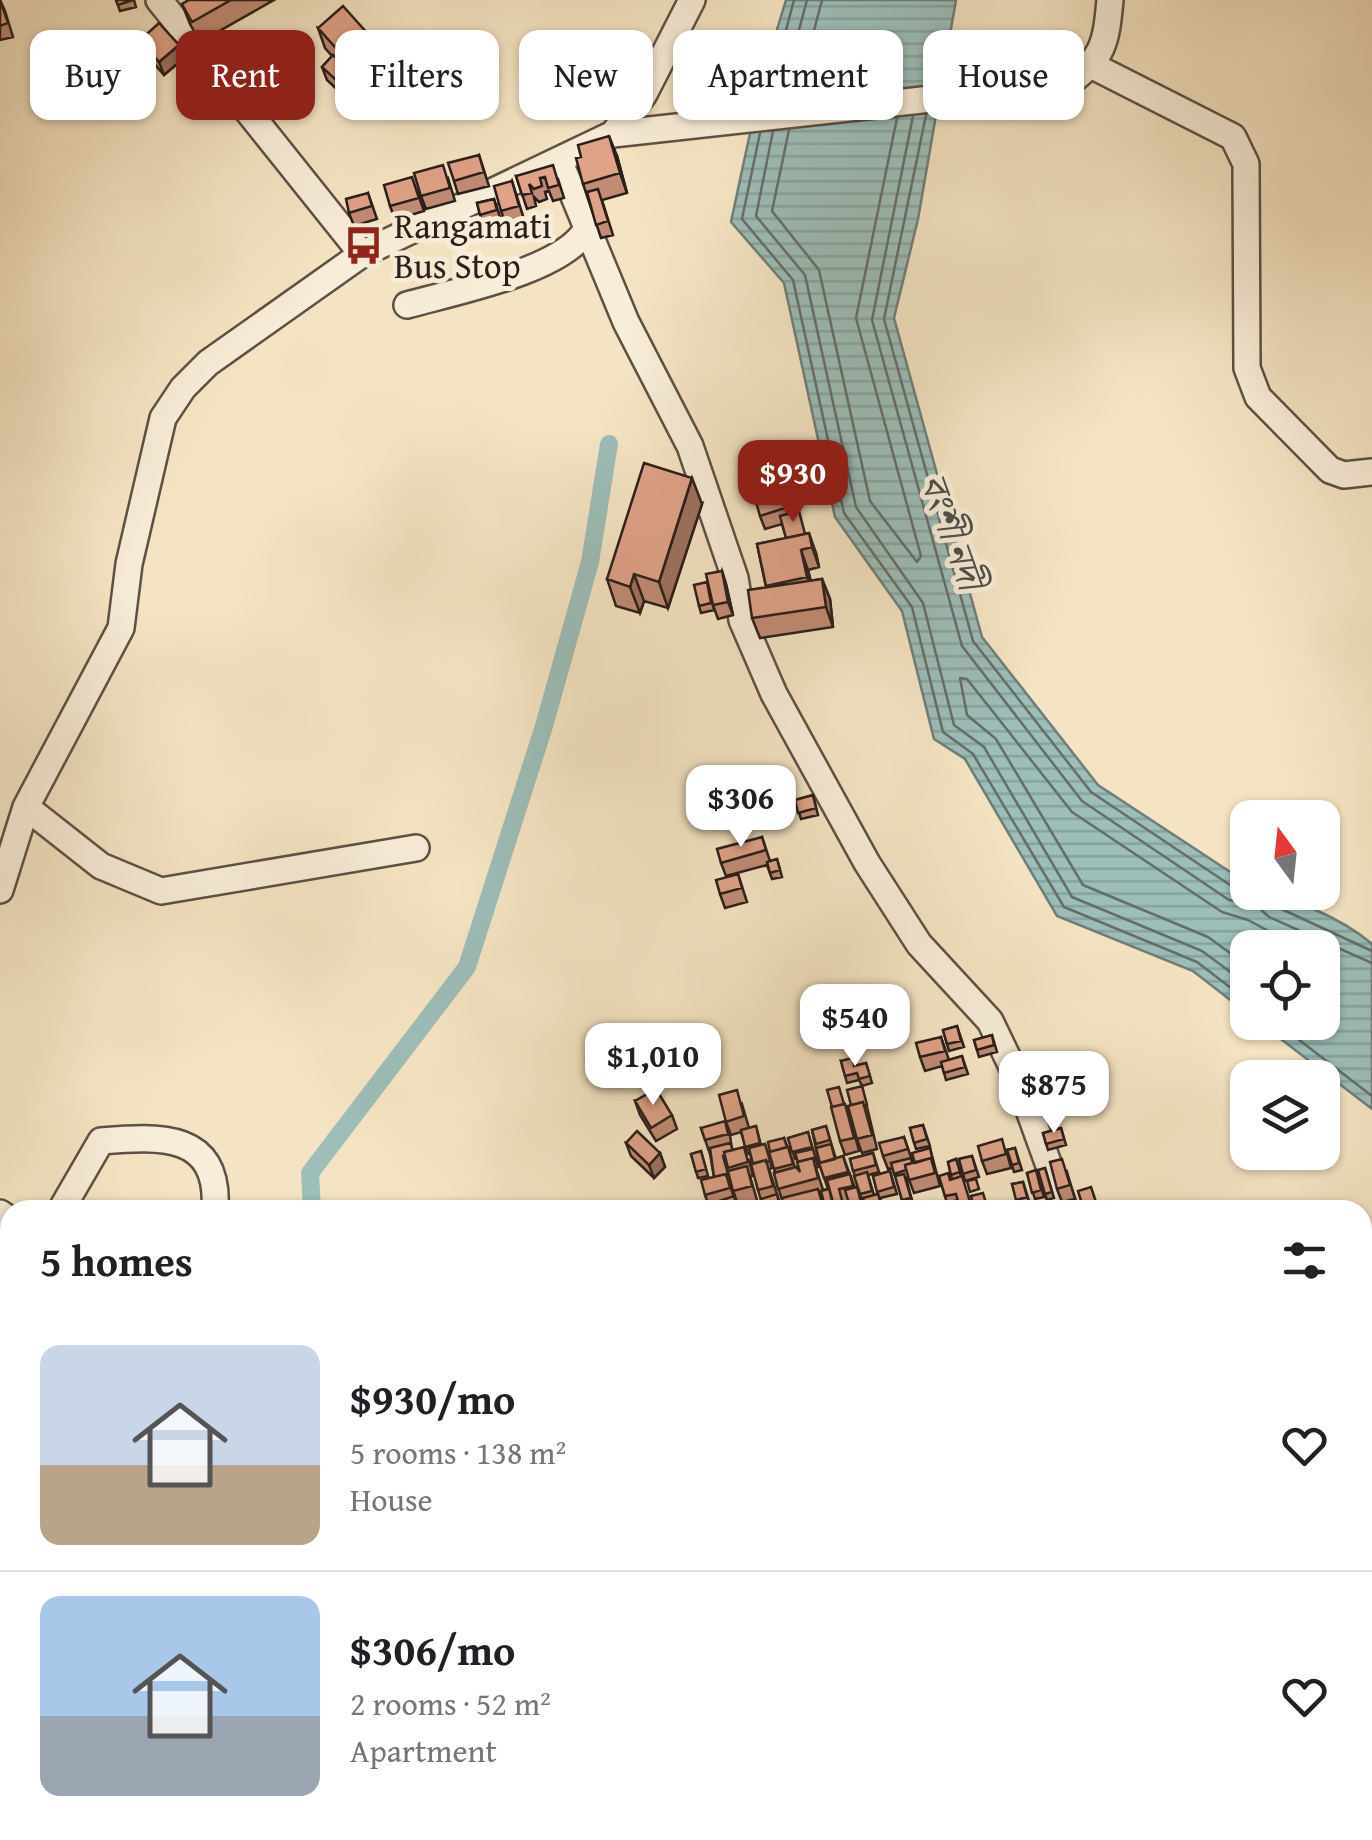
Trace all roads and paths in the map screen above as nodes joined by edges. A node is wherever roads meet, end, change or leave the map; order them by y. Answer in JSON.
{"nodes":[{"id":1,"x":159,"y":0,"type":"edge"},
{"id":2,"x":1110,"y":0,"type":"edge"},
{"id":3,"x":690,"y":1,"type":"edge"},
{"id":4,"x":1093,"y":66,"type":"junction"},
{"id":5,"x":613,"y":134,"type":"junction"},
{"id":6,"x":560,"y":160,"type":"junction"},
{"id":7,"x":586,"y":230,"type":"junction"},
{"id":8,"x":362,"y":254,"type":"junction"},
{"id":9,"x":407,"y":305,"type":"dead end"},
{"id":10,"x":1372,"y":472,"type":"edge"},
{"id":11,"x":26,"y":807,"type":"junction"},
{"id":12,"x":416,"y":848,"type":"dead end"},
{"id":13,"x":0,"y":890,"type":"edge"},
{"id":14,"x":67,"y":1200,"type":"edge"},
{"id":15,"x":216,"y":1200,"type":"edge"},
{"id":16,"x":1062,"y":1200,"type":"edge"}],
"edges":[{"from":1,"to":8,"type":"street"},
{"from":2,"to":4,"type":"street"},
{"from":3,"to":5,"type":"street"},
{"from":4,"to":5,"type":"street"},
{"from":4,"to":10,"type":"street"},
{"from":5,"to":6,"type":"street"},
{"from":6,"to":7,"type":"street"},
{"from":6,"to":8,"type":"street"},
{"from":7,"to":9,"type":"street"},
{"from":7,"to":16,"type":"street"},
{"from":8,"to":11,"type":"street"},
{"from":11,"to":12,"type":"street"},
{"from":11,"to":13,"type":"street"},
{"from":14,"to":15,"type":"street"}]}
